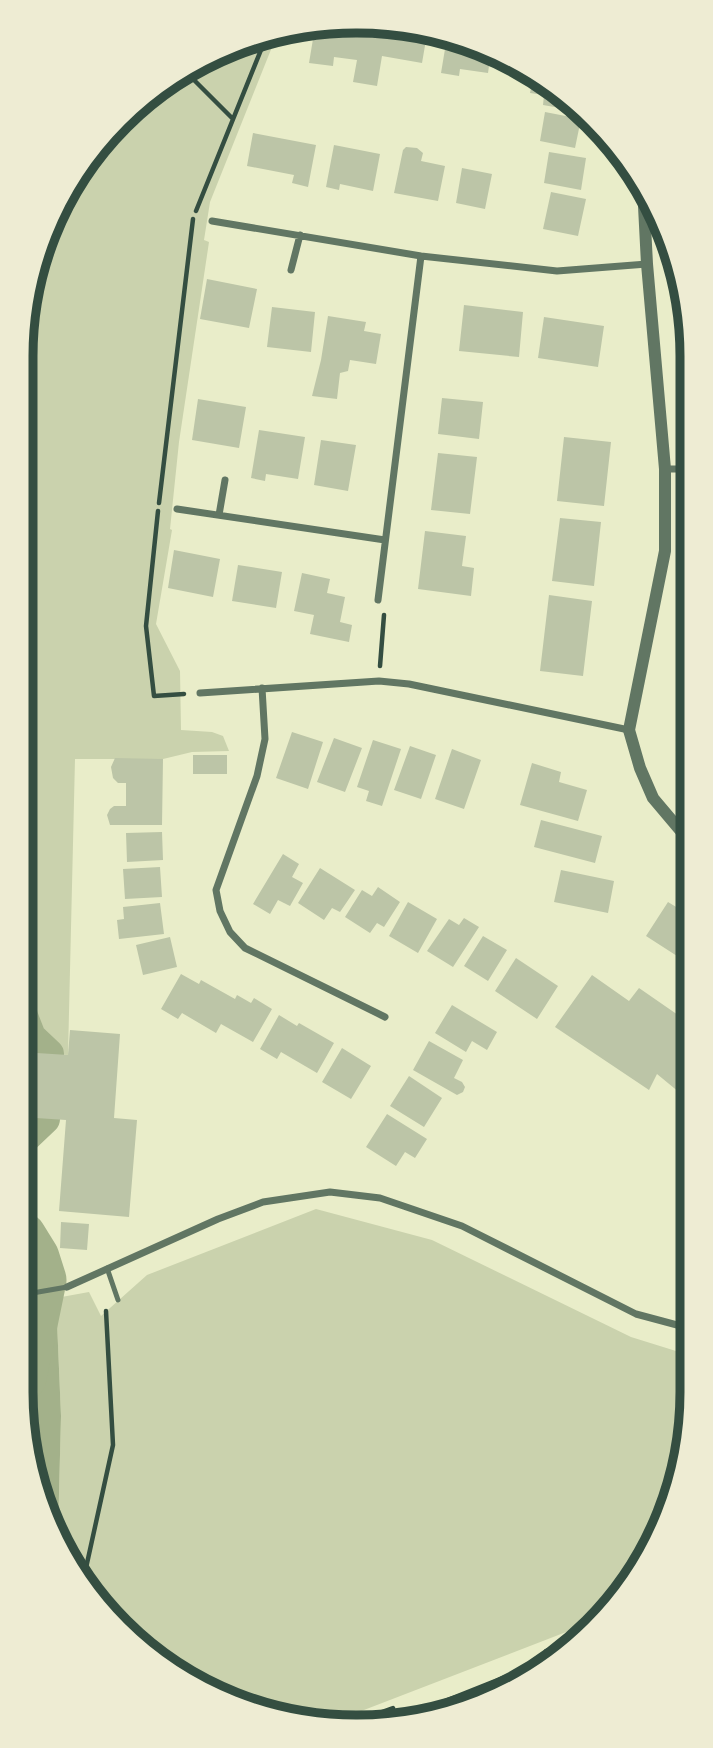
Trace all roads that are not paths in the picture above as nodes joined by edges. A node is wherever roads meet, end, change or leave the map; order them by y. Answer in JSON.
{"nodes":[{"id":1,"x":644,"y":211,"type":"edge"},
{"id":2,"x":212,"y":221,"type":"dead end"},
{"id":3,"x":300,"y":235,"type":"junction"},
{"id":4,"x":421,"y":256,"type":"junction"},
{"id":5,"x":647,"y":264,"type":"junction"},
{"id":6,"x":291,"y":270,"type":"dead end"},
{"id":7,"x":680,"y":469,"type":"edge"},
{"id":8,"x":665,"y":470,"type":"junction"},
{"id":9,"x":225,"y":480,"type":"dead end"},
{"id":10,"x":177,"y":509,"type":"dead end"},
{"id":11,"x":219,"y":515,"type":"junction"},
{"id":12,"x":385,"y":540,"type":"junction"},
{"id":13,"x":378,"y":600,"type":"road end"},
{"id":14,"x":262,"y":688,"type":"junction"},
{"id":15,"x":200,"y":693,"type":"road end"},
{"id":16,"x":629,"y":730,"type":"junction"},
{"id":17,"x":680,"y":830,"type":"edge"},
{"id":18,"x":385,"y":1017,"type":"dead end"},
{"id":19,"x":107,"y":1268,"type":"junction"},
{"id":20,"x":67,"y":1287,"type":"joint"},
{"id":21,"x":33,"y":1293,"type":"edge"},
{"id":22,"x":118,"y":1300,"type":"dead end"},
{"id":23,"x":680,"y":1326,"type":"edge"}],
"edges":[{"from":1,"to":5,"type":"street"},
{"from":2,"to":3,"type":"street"},
{"from":3,"to":4,"type":"street"},
{"from":3,"to":6,"type":"street"},
{"from":4,"to":5,"type":"street"},
{"from":4,"to":12,"type":"street"},
{"from":5,"to":8,"type":"street"},
{"from":7,"to":8,"type":"street"},
{"from":8,"to":16,"type":"street"},
{"from":9,"to":11,"type":"street"},
{"from":10,"to":11,"type":"street"},
{"from":11,"to":12,"type":"street"},
{"from":12,"to":13,"type":"street"},
{"from":14,"to":15,"type":"street"},
{"from":14,"to":16,"type":"street"},
{"from":14,"to":18,"type":"street"},
{"from":16,"to":17,"type":"street"},
{"from":19,"to":20,"type":"street"},
{"from":19,"to":22,"type":"lane"},
{"from":19,"to":23,"type":"street"},
{"from":20,"to":21,"type":"lane"}]}
